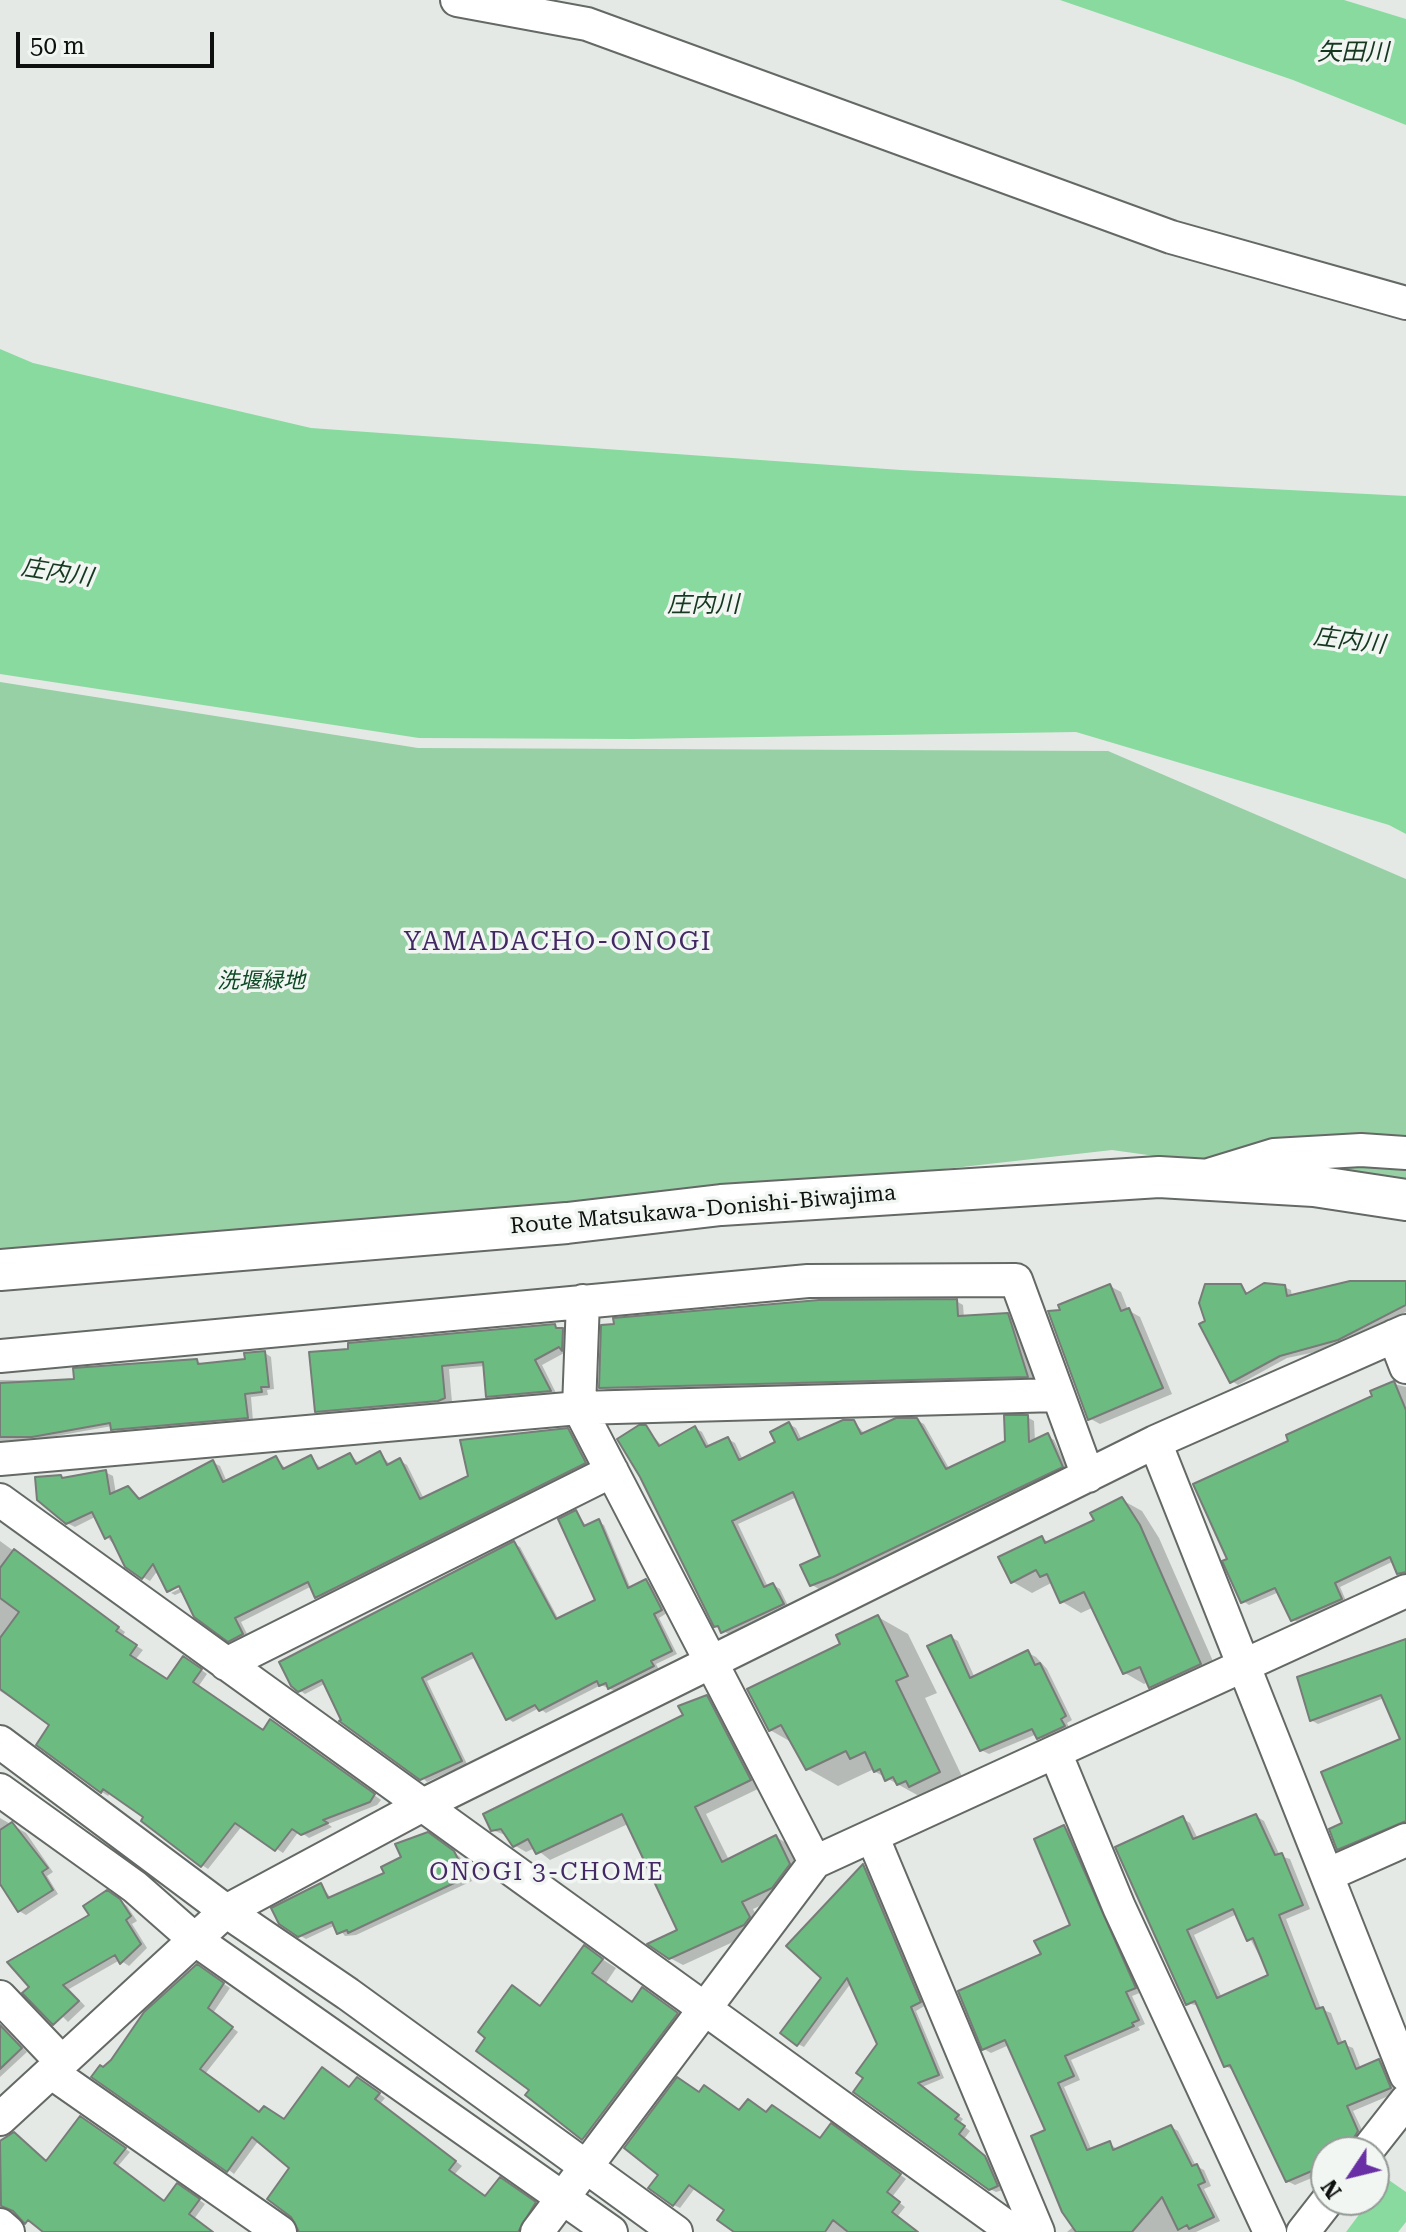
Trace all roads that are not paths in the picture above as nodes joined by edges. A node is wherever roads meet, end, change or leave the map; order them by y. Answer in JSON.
{"nodes":[{"id":1,"x":457,"y":0,"type":"edge"},
{"id":2,"x":1406,"y":303,"type":"edge"},
{"id":3,"x":1406,"y":1153,"type":"edge"},
{"id":4,"x":1196,"y":1179,"type":"junction"},
{"id":5,"x":1406,"y":1200,"type":"edge"},
{"id":6,"x":0,"y":1270,"type":"edge"},
{"id":7,"x":583,"y":1301,"type":"junction"},
{"id":8,"x":1400,"y":1334,"type":"edge"},
{"id":9,"x":0,"y":1356,"type":"edge"},
{"id":10,"x":1406,"y":1367,"type":"edge"},
{"id":11,"x":1058,"y":1395,"type":"junction"},
{"id":12,"x":579,"y":1408,"type":"junction"},
{"id":13,"x":1155,"y":1442,"type":"junction"},
{"id":14,"x":0,"y":1459,"type":"edge"},
{"id":15,"x":612,"y":1471,"type":"junction"},
{"id":16,"x":1088,"y":1476,"type":"junction"},
{"id":17,"x":0,"y":1500,"type":"edge"},
{"id":18,"x":1406,"y":1591,"type":"edge"},
{"id":19,"x":712,"y":1662,"type":"junction"},
{"id":20,"x":226,"y":1664,"type":"junction"},
{"id":21,"x":1243,"y":1664,"type":"junction"},
{"id":22,"x":0,"y":1742,"type":"edge"},
{"id":23,"x":1055,"y":1752,"type":"junction"},
{"id":24,"x":0,"y":1790,"type":"edge"},
{"id":25,"x":423,"y":1805,"type":"junction"},
{"id":26,"x":873,"y":1838,"type":"junction"},
{"id":27,"x":1406,"y":1840,"type":"edge"},
{"id":28,"x":815,"y":1862,"type":"junction"},
{"id":29,"x":1327,"y":1875,"type":"junction"},
{"id":30,"x":226,"y":1911,"type":"junction"},
{"id":31,"x":193,"y":1938,"type":"junction"},
{"id":32,"x":0,"y":1997,"type":"edge"},
{"id":33,"x":706,"y":2008,"type":"junction"},
{"id":34,"x":56,"y":2066,"type":"junction"},
{"id":35,"x":1406,"y":2075,"type":"edge"},
{"id":36,"x":1406,"y":2101,"type":"edge"},
{"id":37,"x":0,"y":2119,"type":"edge"},
{"id":38,"x":1379,"y":2136,"type":"edge"},
{"id":39,"x":586,"y":2168,"type":"junction"},
{"id":40,"x":564,"y":2197,"type":"junction"},
{"id":41,"x":1316,"y":2216,"type":"edge"},
{"id":42,"x":0,"y":2225,"type":"edge"},
{"id":43,"x":8,"y":2232,"type":"edge"},
{"id":44,"x":280,"y":2232,"type":"edge"},
{"id":45,"x":537,"y":2232,"type":"edge"},
{"id":46,"x":611,"y":2232,"type":"edge"},
{"id":47,"x":676,"y":2232,"type":"edge"},
{"id":48,"x":1014,"y":2232,"type":"edge"},
{"id":49,"x":1038,"y":2232,"type":"edge"},
{"id":50,"x":1270,"y":2232,"type":"edge"},
{"id":51,"x":1303,"y":2232,"type":"edge"}],
"edges":[{"from":1,"to":2,"type":"street"},
{"from":3,"to":4,"type":"street"},
{"from":4,"to":5,"type":"main road","name":"Route Matsukawa-Donishi-Biwajima"},
{"from":4,"to":6,"type":"main road","name":"Route Matsukawa-Donishi-Biwajima"},
{"from":7,"to":9,"type":"street"},
{"from":7,"to":11,"type":"street"},
{"from":7,"to":12,"type":"street"},
{"from":8,"to":10,"type":"street"},
{"from":8,"to":13,"type":"street"},
{"from":11,"to":12,"type":"street"},
{"from":11,"to":16,"type":"street"},
{"from":12,"to":14,"type":"street"},
{"from":12,"to":15,"type":"street"},
{"from":13,"to":16,"type":"street"},
{"from":13,"to":21,"type":"street"},
{"from":15,"to":19,"type":"street"},
{"from":15,"to":20,"type":"street"},
{"from":16,"to":19,"type":"street"},
{"from":17,"to":20,"type":"street"},
{"from":18,"to":21,"type":"street"},
{"from":19,"to":25,"type":"street"},
{"from":19,"to":28,"type":"street"},
{"from":20,"to":25,"type":"street"},
{"from":21,"to":23,"type":"street"},
{"from":21,"to":29,"type":"street"},
{"from":22,"to":30,"type":"street"},
{"from":23,"to":26,"type":"street"},
{"from":23,"to":50,"type":"street"},
{"from":24,"to":31,"type":"street"},
{"from":25,"to":30,"type":"street"},
{"from":25,"to":33,"type":"street"},
{"from":26,"to":28,"type":"street"},
{"from":26,"to":49,"type":"street"},
{"from":27,"to":29,"type":"street"},
{"from":28,"to":33,"type":"street"},
{"from":29,"to":35,"type":"street"},
{"from":30,"to":31,"type":"street"},
{"from":30,"to":39,"type":"street"},
{"from":31,"to":34,"type":"street"},
{"from":31,"to":40,"type":"street"},
{"from":32,"to":34,"type":"street"},
{"from":33,"to":39,"type":"street"},
{"from":33,"to":48,"type":"street"},
{"from":34,"to":37,"type":"street"},
{"from":34,"to":44,"type":"street"},
{"from":36,"to":38,"type":"street"},
{"from":39,"to":40,"type":"street"},
{"from":39,"to":47,"type":"street"},
{"from":40,"to":45,"type":"street"},
{"from":40,"to":46,"type":"street"},
{"from":41,"to":51,"type":"street"},
{"from":42,"to":43,"type":"street"}]}
